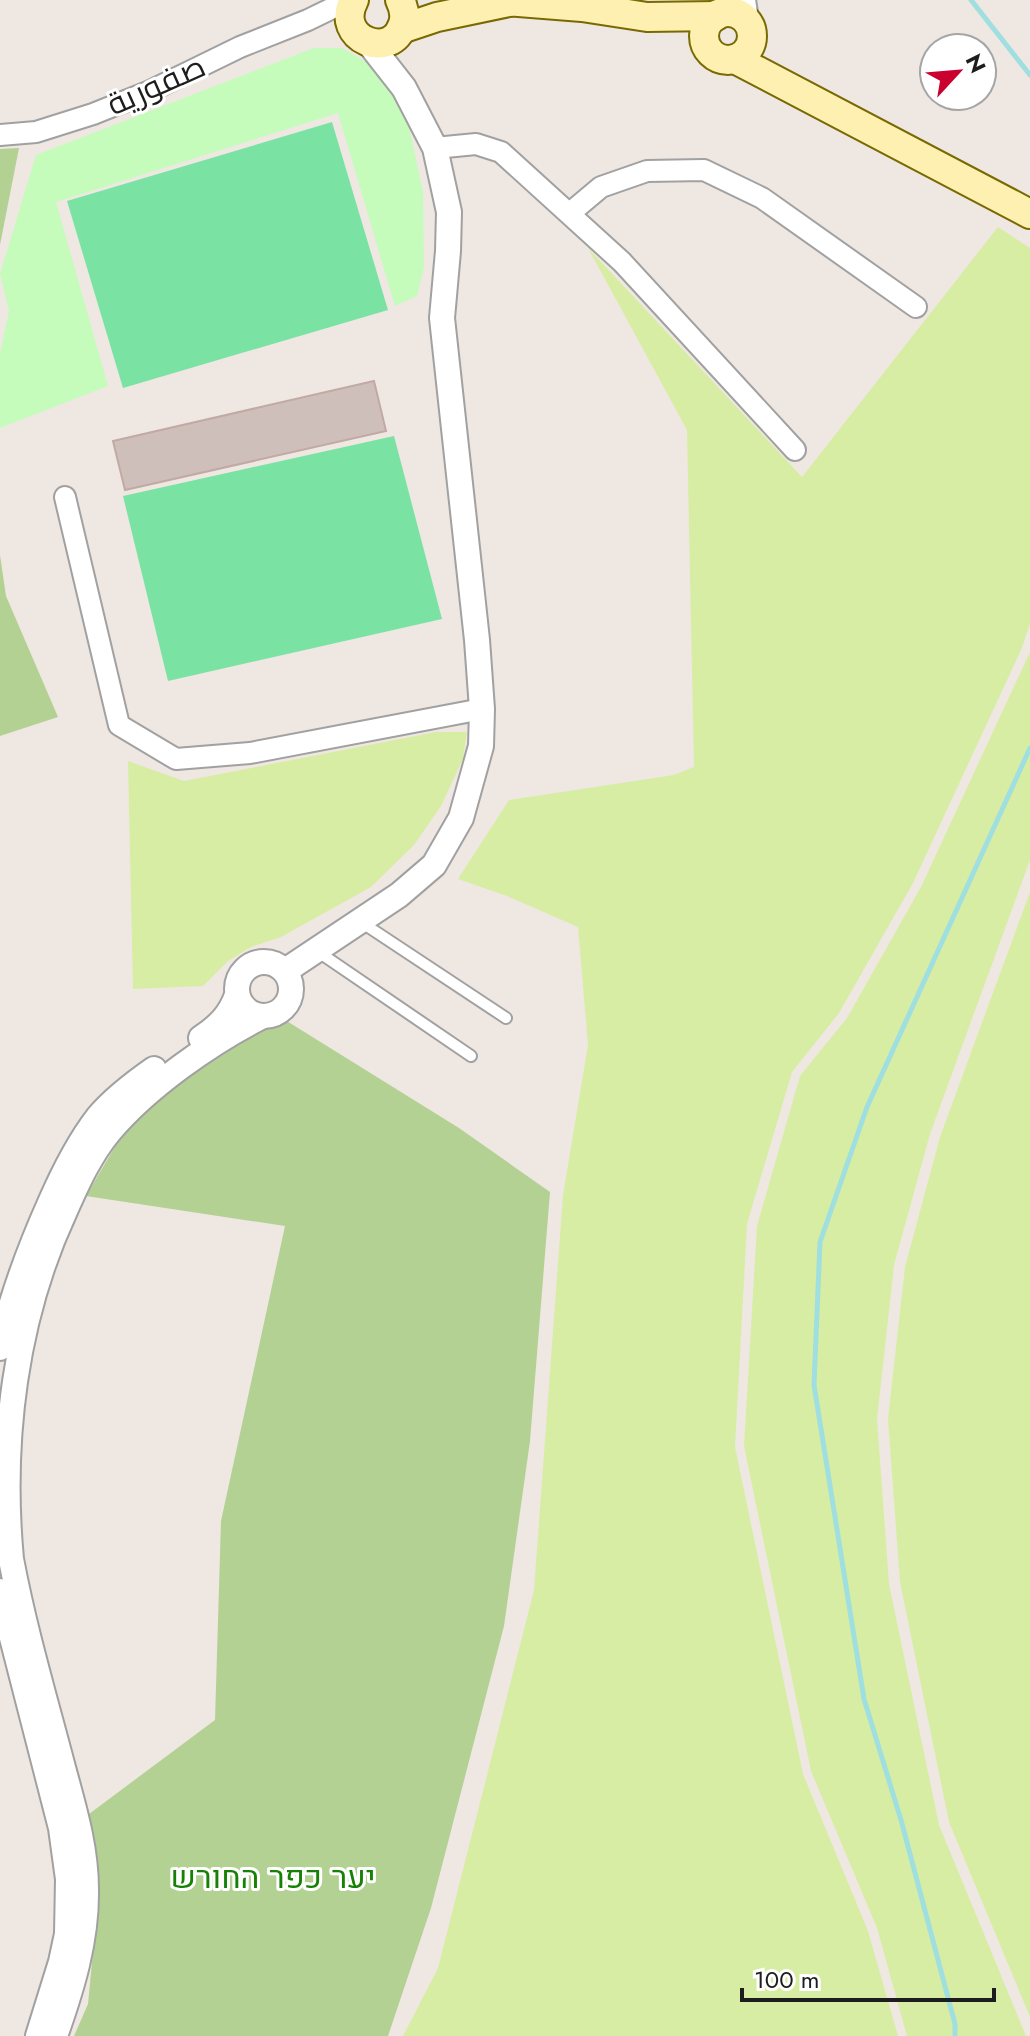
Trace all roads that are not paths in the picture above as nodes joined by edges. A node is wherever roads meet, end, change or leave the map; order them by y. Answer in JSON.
{"nodes":[{"id":1,"x":351,"y":0,"type":"edge"},
{"id":2,"x":400,"y":0,"type":"edge"},
{"id":3,"x":501,"y":1,"type":"edge"},
{"id":4,"x":647,"y":17,"type":"junction"},
{"id":5,"x":308,"y":20,"type":"junction"},
{"id":6,"x":735,"y":22,"type":"edge"},
{"id":7,"x":400,"y":32,"type":"junction"},
{"id":8,"x":362,"y":38,"type":"junction"},
{"id":9,"x":404,"y":88,"type":"junction"},
{"id":10,"x":0,"y":135,"type":"edge"},
{"id":11,"x":435,"y":148,"type":"junction"},
{"id":12,"x":570,"y":213,"type":"junction"},
{"id":13,"x":1030,"y":214,"type":"edge"},
{"id":14,"x":916,"y":307,"type":"dead end"},
{"id":15,"x":795,"y":450,"type":"dead end"},
{"id":16,"x":65,"y":497,"type":"dead end"},
{"id":17,"x":482,"y":709,"type":"junction"},
{"id":18,"x":360,"y":921,"type":"junction"},
{"id":19,"x":317,"y":951,"type":"junction"},
{"id":20,"x":285,"y":971,"type":"junction"},
{"id":21,"x":237,"y":995,"type":"junction"},
{"id":22,"x":263,"y":1016,"type":"junction"},
{"id":23,"x":506,"y":1018,"type":"dead end"},
{"id":24,"x":471,"y":1056,"type":"dead end"},
{"id":25,"x":0,"y":1348,"type":"edge"},
{"id":26,"x":6,"y":1600,"type":"edge"},
{"id":27,"x":38,"y":2036,"type":"edge"},
{"id":28,"x":55,"y":2036,"type":"edge"}],
"edges":[{"from":1,"to":5,"type":"street","name":"صفورية"},
{"from":1,"to":8,"type":"main road"},
{"from":2,"to":7,"type":"main road"},
{"from":3,"to":4,"type":"main road"},
{"from":3,"to":7,"type":"main road"},
{"from":4,"to":6,"type":"main road"},
{"from":4,"to":6,"type":"main road"},
{"from":5,"to":8,"type":"street"},
{"from":5,"to":10,"type":"street","name":"صفورية"},
{"from":6,"to":13,"type":"main road"},
{"from":7,"to":8,"type":"main road"},
{"from":7,"to":9,"type":"street"},
{"from":8,"to":9,"type":"street"},
{"from":9,"to":11,"type":"street"},
{"from":11,"to":12,"type":"street"},
{"from":11,"to":17,"type":"street"},
{"from":12,"to":14,"type":"street"},
{"from":12,"to":15,"type":"street"},
{"from":16,"to":17,"type":"street"},
{"from":17,"to":18,"type":"street"},
{"from":18,"to":19,"type":"street"},
{"from":18,"to":23,"type":"lane"},
{"from":19,"to":20,"type":"street"},
{"from":19,"to":24,"type":"lane"},
{"from":20,"to":21,"type":"street"},
{"from":20,"to":22,"type":"street"},
{"from":21,"to":22,"type":"street"},
{"from":21,"to":25,"type":"street"},
{"from":22,"to":26,"type":"street"},
{"from":26,"to":27,"type":"street"},
{"from":26,"to":28,"type":"street"}]}
